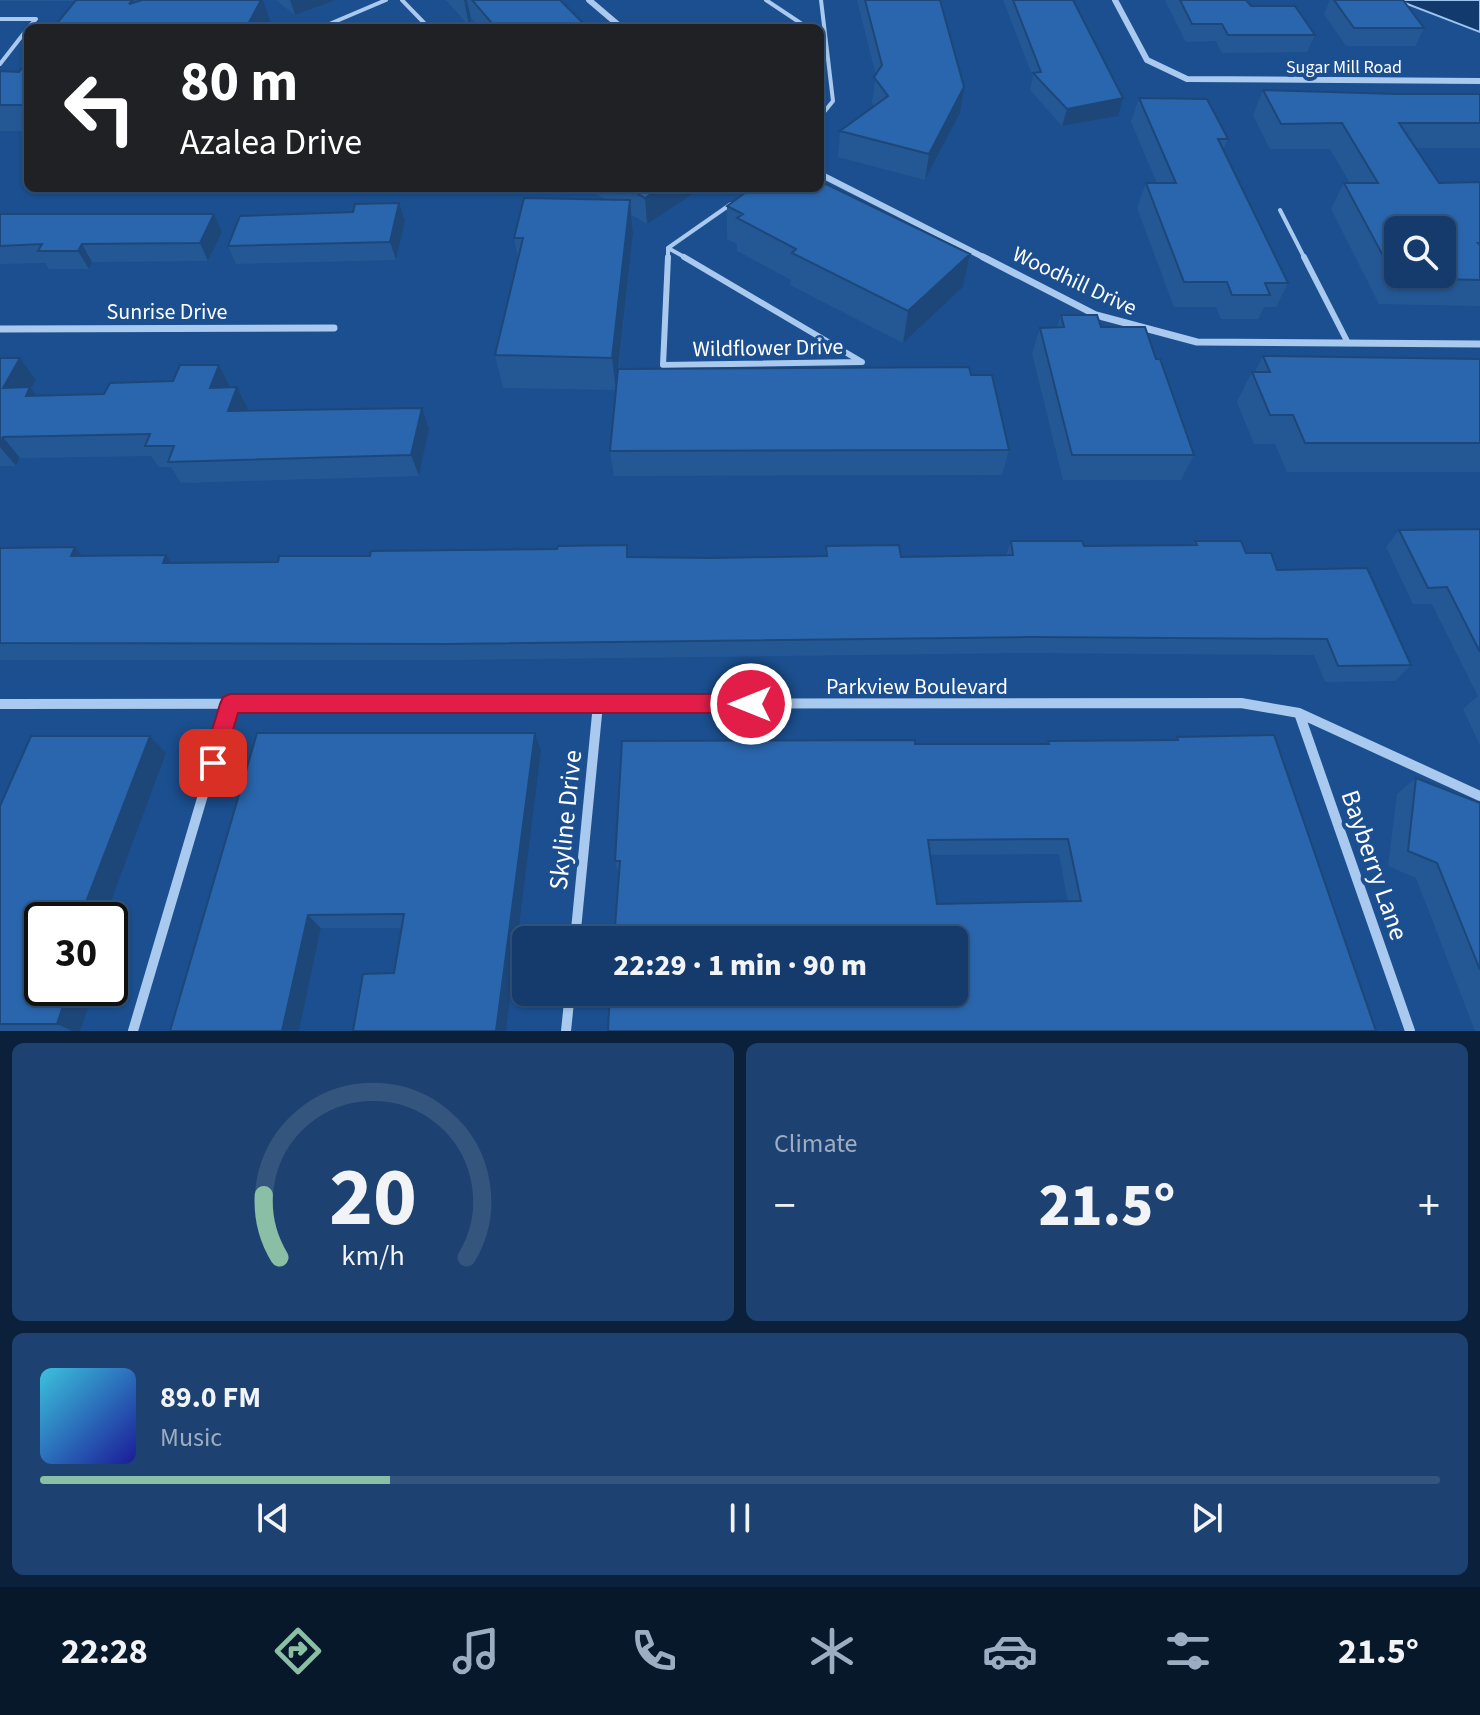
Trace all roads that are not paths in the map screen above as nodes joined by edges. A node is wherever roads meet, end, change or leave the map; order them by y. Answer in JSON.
{"nodes":[{"id":1,"x":386,"y":0,"type":"edge"},
{"id":2,"x":402,"y":0,"type":"edge"},
{"id":3,"x":589,"y":0,"type":"edge"},
{"id":4,"x":766,"y":0,"type":"edge"},
{"id":5,"x":821,"y":0,"type":"edge"},
{"id":6,"x":1115,"y":0,"type":"edge"},
{"id":7,"x":0,"y":19,"type":"edge"},
{"id":8,"x":32,"y":24,"type":"edge"},
{"id":9,"x":329,"y":24,"type":"edge"},
{"id":10,"x":425,"y":24,"type":"edge"},
{"id":11,"x":617,"y":24,"type":"edge"},
{"id":12,"x":802,"y":24,"type":"edge"},
{"id":13,"x":24,"y":33,"type":"edge"},
{"id":14,"x":826,"y":40,"type":"joint"},
{"id":15,"x":0,"y":64,"type":"edge"},
{"id":16,"x":1480,"y":81,"type":"edge"},
{"id":17,"x":824,"y":112,"type":"edge"},
{"id":18,"x":824,"y":176,"type":"edge"},
{"id":19,"x":741,"y":197,"type":"edge"},
{"id":20,"x":1280,"y":210,"type":"dead end"},
{"id":21,"x":668,"y":248,"type":"junction"},
{"id":22,"x":334,"y":328,"type":"dead end"},
{"id":23,"x":0,"y":329,"type":"edge"},
{"id":24,"x":1348,"y":343,"type":"junction"},
{"id":25,"x":1480,"y":344,"type":"edge"},
{"id":26,"x":0,"y":704,"type":"edge"},
{"id":27,"x":230,"y":704,"type":"junction"},
{"id":28,"x":598,"y":704,"type":"junction"},
{"id":29,"x":1299,"y":713,"type":"junction"},
{"id":30,"x":1480,"y":796,"type":"edge"},
{"id":31,"x":576,"y":926,"type":"edge"},
{"id":32,"x":569,"y":1006,"type":"edge"},
{"id":33,"x":133,"y":1031,"type":"edge"},
{"id":34,"x":566,"y":1031,"type":"edge"},
{"id":35,"x":1410,"y":1031,"type":"edge"}],
"edges":[{"from":1,"to":9,"type":"lane"},
{"from":2,"to":10,"type":"lane"},
{"from":3,"to":11,"type":"street"},
{"from":4,"to":12,"type":"lane"},
{"from":5,"to":14,"type":"lane"},
{"from":6,"to":16,"type":"street","name":"Sugar Mill Road"},
{"from":7,"to":8,"type":"lane"},
{"from":13,"to":15,"type":"lane"},
{"from":14,"to":17,"type":"lane"},
{"from":18,"to":24,"type":"street","name":"Woodhill Drive"},
{"from":19,"to":21,"type":"lane"},
{"from":20,"to":24,"type":"lane"},
{"from":21,"to":21,"type":"lane","name":"Wildflower Drive"},
{"from":22,"to":23,"type":"street","name":"Sunrise Drive"},
{"from":24,"to":25,"type":"street","name":"Woodhill Drive"},
{"from":26,"to":27,"type":"street","name":"Parkview Boulevard"},
{"from":27,"to":28,"type":"street","name":"Parkview Boulevard"},
{"from":27,"to":33,"type":"street"},
{"from":28,"to":29,"type":"street","name":"Parkview Boulevard"},
{"from":28,"to":31,"type":"street","name":"Skyline Drive"},
{"from":29,"to":30,"type":"street","name":"Parkview Boulevard"},
{"from":29,"to":35,"type":"street","name":"Bayberry Lane"},
{"from":32,"to":34,"type":"street"}]}
